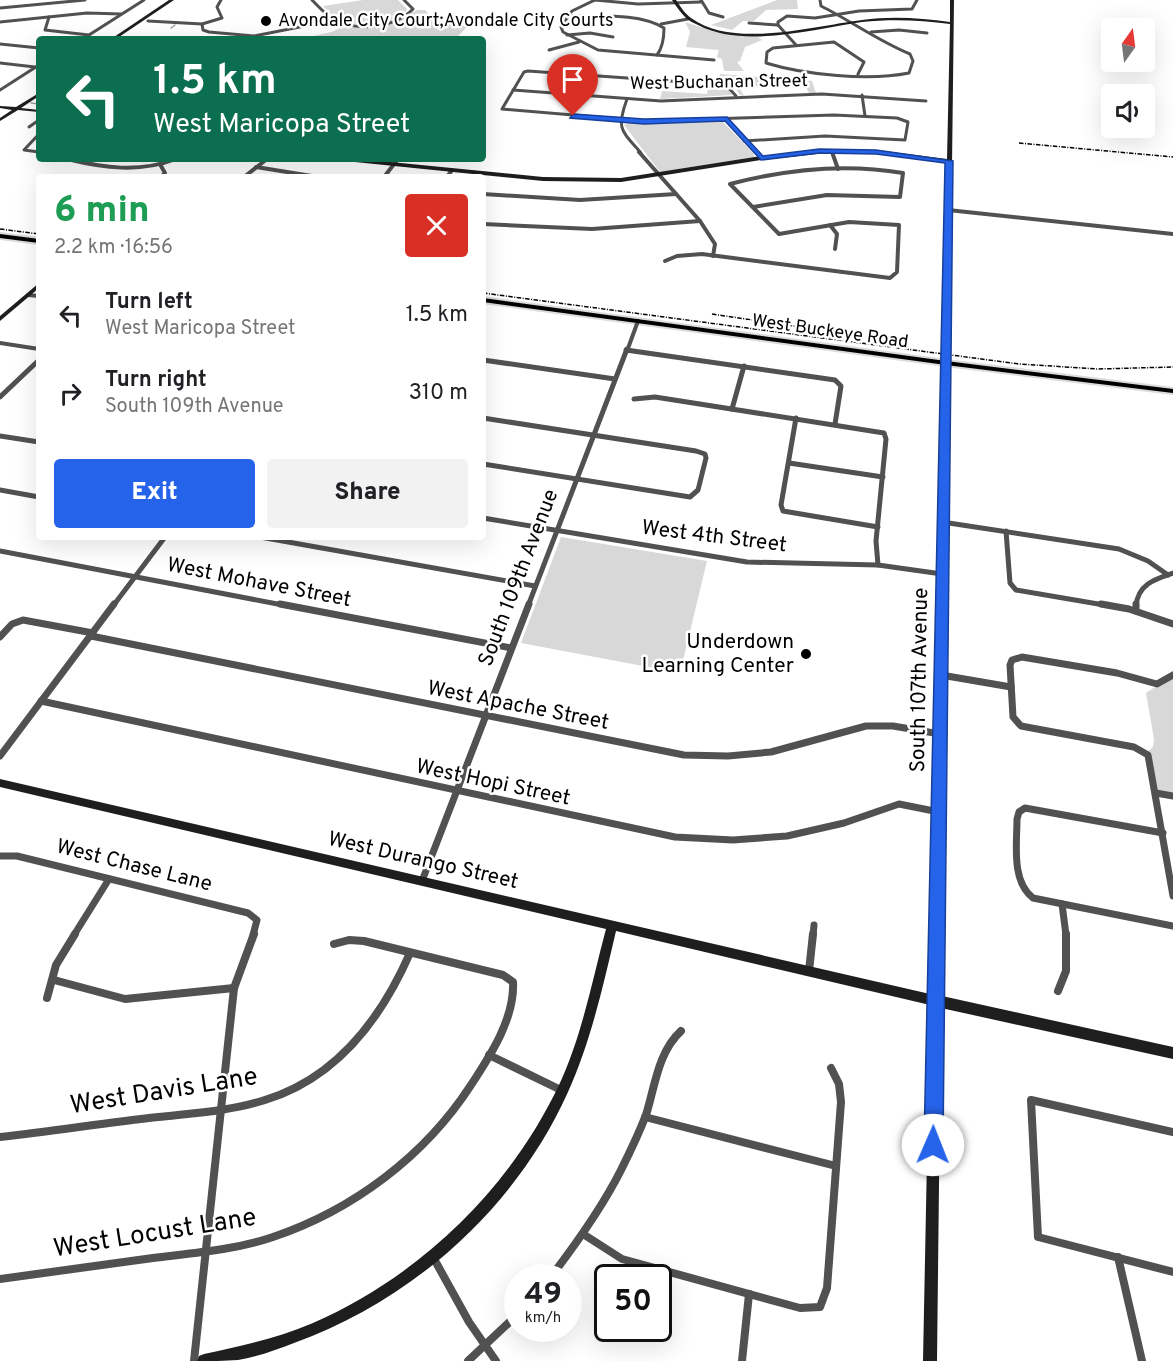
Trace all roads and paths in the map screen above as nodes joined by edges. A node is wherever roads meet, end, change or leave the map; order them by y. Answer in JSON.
{"nodes":[{"id":1,"x":85,"y":0,"type":"edge"},
{"id":2,"x":144,"y":0,"type":"edge"},
{"id":3,"x":172,"y":0,"type":"edge"},
{"id":4,"x":179,"y":0,"type":"edge"},
{"id":5,"x":221,"y":0,"type":"edge"},
{"id":6,"x":312,"y":0,"type":"edge"},
{"id":7,"x":404,"y":0,"type":"edge"},
{"id":8,"x":595,"y":0,"type":"edge"},
{"id":9,"x":820,"y":0,"type":"edge"},
{"id":10,"x":917,"y":0,"type":"edge"},
{"id":11,"x":952,"y":0,"type":"edge"},
{"id":12,"x":701,"y":1,"type":"edge"},
{"id":13,"x":647,"y":2,"type":"edge"},
{"id":14,"x":675,"y":2,"type":"edge"},
{"id":15,"x":0,"y":8,"type":"edge"},
{"id":16,"x":122,"y":14,"type":"junction"},
{"id":17,"x":837,"y":14,"type":"junction"},
{"id":18,"x":567,"y":16,"type":"junction"},
{"id":19,"x":49,"y":17,"type":"junction"},
{"id":20,"x":723,"y":17,"type":"dead end"},
{"id":21,"x":688,"y":19,"type":"junction"},
{"id":22,"x":142,"y":20,"type":"junction"},
{"id":23,"x":335,"y":20,"type":"junction"},
{"id":24,"x":148,"y":21,"type":"junction"},
{"id":25,"x":0,"y":22,"type":"edge"},
{"id":26,"x":749,"y":23,"type":"dead end"},
{"id":27,"x":853,"y":23,"type":"junction"},
{"id":28,"x":951,"y":23,"type":"junction"},
{"id":29,"x":202,"y":24,"type":"junction"},
{"id":30,"x":662,"y":25,"type":"junction"},
{"id":31,"x":779,"y":27,"type":"junction"},
{"id":32,"x":871,"y":32,"type":"junction"},
{"id":33,"x":927,"y":33,"type":"dead end"},
{"id":34,"x":567,"y":35,"type":"junction"},
{"id":35,"x":786,"y":35,"type":"junction"},
{"id":36,"x":118,"y":36,"type":"edge"},
{"id":37,"x":126,"y":36,"type":"edge"},
{"id":38,"x":613,"y":37,"type":"dead end"},
{"id":39,"x":579,"y":42,"type":"junction"},
{"id":40,"x":0,"y":44,"type":"edge"},
{"id":41,"x":796,"y":45,"type":"junction"},
{"id":42,"x":36,"y":48,"type":"edge"},
{"id":43,"x":549,"y":50,"type":"dead end"},
{"id":44,"x":657,"y":56,"type":"junction"},
{"id":45,"x":714,"y":60,"type":"dead end"},
{"id":46,"x":0,"y":63,"type":"edge"},
{"id":47,"x":815,"y":64,"type":"dead end"},
{"id":48,"x":36,"y":66,"type":"edge"},
{"id":49,"x":36,"y":67,"type":"edge"},
{"id":50,"x":817,"y":71,"type":"junction"},
{"id":51,"x":858,"y":74,"type":"junction"},
{"id":52,"x":0,"y":90,"type":"edge"},
{"id":53,"x":36,"y":90,"type":"edge"},
{"id":54,"x":513,"y":90,"type":"junction"},
{"id":55,"x":862,"y":95,"type":"junction"},
{"id":56,"x":36,"y":96,"type":"edge"},
{"id":57,"x":736,"y":96,"type":"junction"},
{"id":58,"x":627,"y":99,"type":"junction"},
{"id":59,"x":926,"y":101,"type":"dead end"},
{"id":60,"x":0,"y":107,"type":"edge"},
{"id":61,"x":9,"y":108,"type":"junction"},
{"id":62,"x":17,"y":109,"type":"junction"},
{"id":63,"x":36,"y":111,"type":"edge"},
{"id":64,"x":0,"y":114,"type":"edge"},
{"id":65,"x":865,"y":116,"type":"junction"},
{"id":66,"x":727,"y":119,"type":"junction"},
{"id":67,"x":0,"y":120,"type":"edge"},
{"id":68,"x":619,"y":120,"type":"junction"},
{"id":69,"x":36,"y":122,"type":"edge"},
{"id":70,"x":36,"y":128,"type":"edge"},
{"id":71,"x":36,"y":136,"type":"edge"},
{"id":72,"x":744,"y":141,"type":"junction"},
{"id":73,"x":36,"y":152,"type":"edge"},
{"id":74,"x":829,"y":152,"type":"junction"},
{"id":75,"x":761,"y":158,"type":"junction"},
{"id":76,"x":949,"y":161,"type":"junction"},
{"id":77,"x":85,"y":162,"type":"edge"},
{"id":78,"x":170,"y":162,"type":"edge"},
{"id":79,"x":263,"y":162,"type":"edge"},
{"id":80,"x":397,"y":162,"type":"edge"},
{"id":81,"x":161,"y":166,"type":"junction"},
{"id":82,"x":256,"y":167,"type":"junction"},
{"id":83,"x":838,"y":169,"type":"junction"},
{"id":84,"x":452,"y":170,"type":"junction"},
{"id":85,"x":164,"y":174,"type":"edge"},
{"id":86,"x":248,"y":174,"type":"edge"},
{"id":87,"x":299,"y":174,"type":"edge"},
{"id":88,"x":387,"y":174,"type":"edge"},
{"id":89,"x":449,"y":174,"type":"edge"},
{"id":90,"x":659,"y":176,"type":"junction"},
{"id":91,"x":486,"y":194,"type":"edge"},
{"id":92,"x":676,"y":194,"type":"junction"},
{"id":93,"x":753,"y":207,"type":"junction"},
{"id":94,"x":948,"y":210,"type":"junction"},
{"id":95,"x":700,"y":221,"type":"junction"},
{"id":96,"x":486,"y":224,"type":"edge"},
{"id":97,"x":830,"y":225,"type":"junction"},
{"id":98,"x":1173,"y":234,"type":"edge"},
{"id":99,"x":0,"y":236,"type":"edge"},
{"id":100,"x":36,"y":241,"type":"edge"},
{"id":101,"x":835,"y":249,"type":"dead end"},
{"id":102,"x":713,"y":256,"type":"junction"},
{"id":103,"x":664,"y":261,"type":"dead end"},
{"id":104,"x":36,"y":288,"type":"edge"},
{"id":105,"x":28,"y":295,"type":"junction"},
{"id":106,"x":36,"y":296,"type":"edge"},
{"id":107,"x":486,"y":300,"type":"edge"},
{"id":108,"x":0,"y":319,"type":"edge"},
{"id":109,"x":638,"y":321,"type":"junction"},
{"id":110,"x":0,"y":343,"type":"edge"},
{"id":111,"x":36,"y":349,"type":"edge"},
{"id":112,"x":626,"y":350,"type":"junction"},
{"id":113,"x":486,"y":360,"type":"edge"},
{"id":114,"x":36,"y":363,"type":"edge"},
{"id":115,"x":946,"y":363,"type":"junction"},
{"id":116,"x":744,"y":366,"type":"junction"},
{"id":117,"x":615,"y":379,"type":"junction"},
{"id":118,"x":1173,"y":391,"type":"edge"},
{"id":119,"x":0,"y":397,"type":"edge"},
{"id":120,"x":634,"y":399,"type":"dead end"},
{"id":121,"x":732,"y":409,"type":"junction"},
{"id":122,"x":486,"y":418,"type":"edge"},
{"id":123,"x":796,"y":418,"type":"junction"},
{"id":124,"x":835,"y":424,"type":"junction"},
{"id":125,"x":594,"y":435,"type":"junction"},
{"id":126,"x":0,"y":436,"type":"edge"},
{"id":127,"x":36,"y":442,"type":"edge"},
{"id":128,"x":789,"y":463,"type":"junction"},
{"id":129,"x":486,"y":464,"type":"edge"},
{"id":130,"x":883,"y":477,"type":"junction"},
{"id":131,"x":577,"y":479,"type":"junction"},
{"id":132,"x":0,"y":490,"type":"edge"},
{"id":133,"x":36,"y":496,"type":"edge"},
{"id":134,"x":486,"y":519,"type":"edge"},
{"id":135,"x":942,"y":522,"type":"junction"},
{"id":136,"x":878,"y":527,"type":"junction"},
{"id":137,"x":557,"y":531,"type":"junction"},
{"id":138,"x":1006,"y":531,"type":"junction"},
{"id":139,"x":163,"y":540,"type":"edge"},
{"id":140,"x":277,"y":540,"type":"edge"},
{"id":141,"x":0,"y":550,"type":"edge"},
{"id":142,"x":878,"y":565,"type":"junction"},
{"id":143,"x":942,"y":574,"type":"junction"},
{"id":144,"x":1170,"y":574,"type":"edge"},
{"id":145,"x":136,"y":576,"type":"junction"},
{"id":146,"x":535,"y":586,"type":"junction"},
{"id":147,"x":1136,"y":611,"type":"junction"},
{"id":148,"x":1173,"y":624,"type":"edge"},
{"id":149,"x":92,"y":635,"type":"junction"},
{"id":150,"x":0,"y":637,"type":"edge"},
{"id":151,"x":512,"y":648,"type":"junction"},
{"id":152,"x":941,"y":675,"type":"junction"},
{"id":153,"x":1173,"y":675,"type":"edge"},
{"id":154,"x":1011,"y":687,"type":"junction"},
{"id":155,"x":41,"y":701,"type":"junction"},
{"id":156,"x":485,"y":716,"type":"junction"},
{"id":157,"x":940,"y":734,"type":"junction"},
{"id":158,"x":0,"y":756,"type":"edge"},
{"id":159,"x":0,"y":783,"type":"edge"},
{"id":160,"x":456,"y":792,"type":"junction"},
{"id":161,"x":1156,"y":793,"type":"junction"},
{"id":162,"x":1173,"y":796,"type":"edge"},
{"id":163,"x":939,"y":812,"type":"junction"},
{"id":164,"x":1163,"y":833,"type":"junction"},
{"id":165,"x":0,"y":855,"type":"edge"},
{"id":166,"x":109,"y":879,"type":"junction"},
{"id":167,"x":422,"y":881,"type":"junction"},
{"id":168,"x":1172,"y":882,"type":"edge"},
{"id":169,"x":1173,"y":896,"type":"edge"},
{"id":170,"x":1062,"y":904,"type":"junction"},
{"id":171,"x":612,"y":925,"type":"junction"},
{"id":172,"x":814,"y":925,"type":"dead end"},
{"id":173,"x":1173,"y":926,"type":"edge"},
{"id":174,"x":334,"y":944,"type":"dead end"},
{"id":175,"x":410,"y":952,"type":"junction"},
{"id":176,"x":808,"y":970,"type":"junction"},
{"id":177,"x":54,"y":980,"type":"junction"},
{"id":178,"x":234,"y":988,"type":"junction"},
{"id":179,"x":1059,"y":991,"type":"dead end"},
{"id":180,"x":47,"y":998,"type":"dead end"},
{"id":181,"x":936,"y":1001,"type":"junction"},
{"id":182,"x":681,"y":1031,"type":"dead end"},
{"id":183,"x":1173,"y":1053,"type":"edge"},
{"id":184,"x":489,"y":1055,"type":"junction"},
{"id":185,"x":831,"y":1068,"type":"dead end"},
{"id":186,"x":563,"y":1091,"type":"junction"},
{"id":187,"x":220,"y":1109,"type":"junction"},
{"id":188,"x":645,"y":1117,"type":"junction"},
{"id":189,"x":1173,"y":1132,"type":"edge"},
{"id":190,"x":0,"y":1137,"type":"edge"},
{"id":191,"x":836,"y":1166,"type":"junction"},
{"id":192,"x":583,"y":1234,"type":"junction"},
{"id":193,"x":206,"y":1251,"type":"junction"},
{"id":194,"x":432,"y":1257,"type":"junction"},
{"id":195,"x":1118,"y":1257,"type":"junction"},
{"id":196,"x":560,"y":1264,"type":"edge"},
{"id":197,"x":1173,"y":1272,"type":"edge"},
{"id":198,"x":0,"y":1279,"type":"edge"},
{"id":199,"x":749,"y":1294,"type":"junction"},
{"id":200,"x":504,"y":1328,"type":"edge"},
{"id":201,"x":485,"y":1346,"type":"junction"},
{"id":202,"x":194,"y":1361,"type":"edge"},
{"id":203,"x":204,"y":1361,"type":"edge"},
{"id":204,"x":468,"y":1361,"type":"edge"},
{"id":205,"x":496,"y":1361,"type":"edge"},
{"id":206,"x":742,"y":1361,"type":"edge"},
{"id":207,"x":930,"y":1361,"type":"edge"},
{"id":208,"x":1142,"y":1361,"type":"edge"}],
"edges":[{"from":1,"to":15,"type":"street"},
{"from":2,"to":16,"type":"street"},
{"from":3,"to":22,"type":"street"},
{"from":4,"to":24,"type":"street"},
{"from":5,"to":29,"type":"street"},
{"from":6,"to":23,"type":"street"},
{"from":7,"to":23,"type":"street"},
{"from":8,"to":13,"type":"street"},
{"from":8,"to":18,"type":"street"},
{"from":9,"to":17,"type":"street"},
{"from":10,"to":17,"type":"street"},
{"from":11,"to":28,"type":"street","name":"South 107th Avenue"},
{"from":12,"to":14,"type":"street"},
{"from":12,"to":20,"type":"street"},
{"from":13,"to":14,"type":"street"},
{"from":14,"to":21,"type":"street"},
{"from":16,"to":19,"type":"street"},
{"from":16,"to":19,"type":"street"},
{"from":17,"to":27,"type":"street"},
{"from":17,"to":31,"type":"street"},
{"from":18,"to":30,"type":"street"},
{"from":18,"to":34,"type":"street"},
{"from":19,"to":25,"type":"street"},
{"from":21,"to":30,"type":"street"},
{"from":21,"to":35,"type":"street"},
{"from":22,"to":24,"type":"street"},
{"from":22,"to":36,"type":"street"},
{"from":23,"to":29,"type":"street"},
{"from":24,"to":29,"type":"street"},
{"from":24,"to":37,"type":"street"},
{"from":26,"to":31,"type":"street"},
{"from":27,"to":28,"type":"street"},
{"from":27,"to":32,"type":"street"},
{"from":27,"to":35,"type":"street"},
{"from":28,"to":76,"type":"street","name":"South 107th Avenue"},
{"from":30,"to":44,"type":"street"},
{"from":31,"to":35,"type":"street"},
{"from":32,"to":33,"type":"street"},
{"from":32,"to":51,"type":"street"},
{"from":34,"to":38,"type":"street"},
{"from":34,"to":39,"type":"street"},
{"from":35,"to":41,"type":"street"},
{"from":39,"to":43,"type":"street"},
{"from":39,"to":44,"type":"street"},
{"from":40,"to":42,"type":"street"},
{"from":41,"to":50,"type":"street"},
{"from":41,"to":51,"type":"street"},
{"from":44,"to":45,"type":"street"},
{"from":46,"to":48,"type":"street"},
{"from":47,"to":50,"type":"street"},
{"from":49,"to":52,"type":"street"},
{"from":50,"to":51,"type":"street"},
{"from":53,"to":61,"type":"street"},
{"from":54,"to":57,"type":"street"},
{"from":54,"to":58,"type":"street","name":"West Buchanan Street"},
{"from":54,"to":68,"type":"street"},
{"from":55,"to":57,"type":"street","name":"West Buchanan Street"},
{"from":55,"to":59,"type":"street","name":"West Buchanan Street"},
{"from":55,"to":65,"type":"street"},
{"from":56,"to":62,"type":"street"},
{"from":57,"to":58,"type":"street","name":"West Buchanan Street"},
{"from":58,"to":68,"type":"street"},
{"from":60,"to":61,"type":"street"},
{"from":61,"to":62,"type":"street"},
{"from":61,"to":64,"type":"street"},
{"from":62,"to":63,"type":"street"},
{"from":62,"to":67,"type":"street"},
{"from":65,"to":66,"type":"street"},
{"from":65,"to":72,"type":"street"},
{"from":66,"to":68,"type":"street"},
{"from":66,"to":72,"type":"street"},
{"from":68,"to":90,"type":"street"},
{"from":69,"to":70,"type":"street"},
{"from":71,"to":73,"type":"street"},
{"from":72,"to":75,"type":"street"},
{"from":74,"to":75,"type":"street"},
{"from":74,"to":76,"type":"street"},
{"from":74,"to":83,"type":"street"},
{"from":75,"to":90,"type":"street"},
{"from":76,"to":94,"type":"street","name":"South 107th Avenue"},
{"from":77,"to":81,"type":"street"},
{"from":78,"to":81,"type":"street"},
{"from":79,"to":82,"type":"street"},
{"from":80,"to":84,"type":"street"},
{"from":80,"to":88,"type":"street"},
{"from":81,"to":85,"type":"street"},
{"from":82,"to":86,"type":"street"},
{"from":82,"to":87,"type":"street"},
{"from":83,"to":93,"type":"street"},
{"from":83,"to":93,"type":"street"},
{"from":84,"to":89,"type":"street"},
{"from":84,"to":90,"type":"street"},
{"from":90,"to":92,"type":"street"},
{"from":91,"to":92,"type":"street"},
{"from":92,"to":95,"type":"street"},
{"from":93,"to":97,"type":"street"},
{"from":94,"to":98,"type":"street"},
{"from":94,"to":115,"type":"street","name":"South 107th Avenue"},
{"from":95,"to":96,"type":"street"},
{"from":95,"to":102,"type":"street"},
{"from":97,"to":101,"type":"street"},
{"from":97,"to":102,"type":"street"},
{"from":99,"to":100,"type":"main road"},
{"from":102,"to":103,"type":"street"},
{"from":104,"to":105,"type":"street"},
{"from":105,"to":106,"type":"street"},
{"from":105,"to":108,"type":"street"},
{"from":107,"to":109,"type":"main road","name":"West Buckeye Road"},
{"from":109,"to":112,"type":"street","name":"South 109th Avenue"},
{"from":109,"to":115,"type":"main road","name":"West Buckeye Road"},
{"from":110,"to":111,"type":"street"},
{"from":112,"to":116,"type":"street"},
{"from":112,"to":117,"type":"street","name":"South 109th Avenue"},
{"from":113,"to":117,"type":"street"},
{"from":114,"to":119,"type":"street"},
{"from":115,"to":118,"type":"main road","name":"West Buckeye Road"},
{"from":115,"to":135,"type":"street","name":"South 107th Avenue"},
{"from":116,"to":121,"type":"street"},
{"from":116,"to":124,"type":"street"},
{"from":117,"to":125,"type":"street","name":"South 109th Avenue"},
{"from":120,"to":121,"type":"street"},
{"from":121,"to":123,"type":"street"},
{"from":122,"to":125,"type":"street"},
{"from":123,"to":124,"type":"street"},
{"from":123,"to":128,"type":"street"},
{"from":124,"to":130,"type":"street"},
{"from":125,"to":131,"type":"street","name":"South 109th Avenue"},
{"from":125,"to":131,"type":"street"},
{"from":126,"to":127,"type":"street"},
{"from":128,"to":130,"type":"street"},
{"from":128,"to":136,"type":"street"},
{"from":129,"to":131,"type":"street"},
{"from":130,"to":136,"type":"street"},
{"from":131,"to":137,"type":"street","name":"South 109th Avenue"},
{"from":132,"to":133,"type":"street"},
{"from":134,"to":137,"type":"street","name":"West 4th Street"},
{"from":135,"to":138,"type":"street"},
{"from":135,"to":143,"type":"street","name":"South 107th Avenue"},
{"from":136,"to":142,"type":"street"},
{"from":137,"to":142,"type":"street","name":"West 4th Street"},
{"from":137,"to":146,"type":"street","name":"South 109th Avenue"},
{"from":138,"to":144,"type":"street"},
{"from":138,"to":147,"type":"street"},
{"from":139,"to":145,"type":"street"},
{"from":140,"to":146,"type":"street"},
{"from":141,"to":145,"type":"street","name":"West Mohave Street"},
{"from":142,"to":143,"type":"street","name":"West 4th Street"},
{"from":143,"to":152,"type":"street","name":"South 107th Avenue"},
{"from":144,"to":147,"type":"street"},
{"from":145,"to":149,"type":"street"},
{"from":145,"to":151,"type":"street","name":"West Mohave Street"},
{"from":146,"to":151,"type":"street","name":"South 109th Avenue"},
{"from":147,"to":148,"type":"street"},
{"from":149,"to":150,"type":"street","name":"West Apache Street"},
{"from":149,"to":155,"type":"street"},
{"from":149,"to":156,"type":"street","name":"West Apache Street"},
{"from":151,"to":156,"type":"street","name":"South 109th Avenue"},
{"from":152,"to":154,"type":"street"},
{"from":152,"to":157,"type":"street","name":"South 107th Avenue"},
{"from":153,"to":154,"type":"street"},
{"from":154,"to":161,"type":"street"},
{"from":155,"to":158,"type":"street"},
{"from":155,"to":160,"type":"street","name":"West Hopi Street"},
{"from":156,"to":157,"type":"street","name":"West Apache Street"},
{"from":156,"to":160,"type":"street","name":"South 109th Avenue"},
{"from":157,"to":163,"type":"street","name":"South 107th Avenue"},
{"from":159,"to":167,"type":"street","name":"West Durango Street"},
{"from":160,"to":163,"type":"street","name":"West Hopi Street"},
{"from":160,"to":167,"type":"street","name":"South 109th Avenue"},
{"from":161,"to":162,"type":"street"},
{"from":161,"to":164,"type":"street"},
{"from":163,"to":181,"type":"street","name":"South 107th Avenue"},
{"from":164,"to":168,"type":"street"},
{"from":164,"to":170,"type":"street"},
{"from":165,"to":166,"type":"street","name":"West Chase Lane"},
{"from":166,"to":177,"type":"street"},
{"from":166,"to":178,"type":"street","name":"West Chase Lane"},
{"from":167,"to":171,"type":"street","name":"West Durango Street"},
{"from":168,"to":169,"type":"street"},
{"from":170,"to":173,"type":"street"},
{"from":170,"to":179,"type":"street"},
{"from":171,"to":176,"type":"street","name":"West Durango Street"},
{"from":171,"to":186,"type":"street"},
{"from":172,"to":176,"type":"street"},
{"from":174,"to":175,"type":"street"},
{"from":175,"to":184,"type":"street","name":"West Locust Lane"},
{"from":175,"to":187,"type":"street","name":"West Davis Lane"},
{"from":176,"to":181,"type":"street","name":"West Durango Street"},
{"from":177,"to":178,"type":"street"},
{"from":177,"to":180,"type":"street"},
{"from":178,"to":187,"type":"street"},
{"from":181,"to":183,"type":"street"},
{"from":181,"to":207,"type":"street","name":"South 107th Avenue"},
{"from":182,"to":188,"type":"street"},
{"from":184,"to":186,"type":"street"},
{"from":184,"to":193,"type":"street","name":"West Locust Lane"},
{"from":185,"to":191,"type":"street"},
{"from":186,"to":194,"type":"street"},
{"from":187,"to":190,"type":"street","name":"West Davis Lane"},
{"from":187,"to":193,"type":"street"},
{"from":188,"to":191,"type":"street"},
{"from":188,"to":192,"type":"street"},
{"from":189,"to":195,"type":"street"},
{"from":191,"to":199,"type":"street"},
{"from":192,"to":196,"type":"street"},
{"from":192,"to":199,"type":"street"},
{"from":193,"to":198,"type":"street","name":"West Locust Lane"},
{"from":193,"to":202,"type":"street"},
{"from":194,"to":201,"type":"street"},
{"from":194,"to":203,"type":"street"},
{"from":195,"to":197,"type":"street"},
{"from":195,"to":208,"type":"street"},
{"from":199,"to":206,"type":"street"},
{"from":200,"to":201,"type":"street"},
{"from":201,"to":204,"type":"street"},
{"from":201,"to":205,"type":"street"}]}
